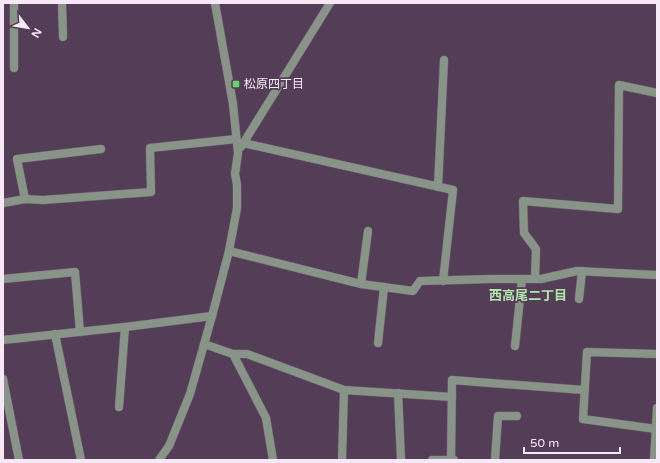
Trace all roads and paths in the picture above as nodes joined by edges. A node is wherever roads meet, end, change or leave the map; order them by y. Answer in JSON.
{"nodes":[{"id":1,"x":14,"y":3,"type":"edge"},
{"id":2,"x":62,"y":3,"type":"edge"},
{"id":3,"x":215,"y":3,"type":"edge"},
{"id":4,"x":330,"y":3,"type":"edge"},
{"id":5,"x":63,"y":37,"type":"dead end"},
{"id":6,"x":444,"y":60,"type":"dead end"},
{"id":7,"x":14,"y":68,"type":"dead end"},
{"id":8,"x":657,"y":93,"type":"edge"},
{"id":9,"x":240,"y":141,"type":"junction"},
{"id":10,"x":101,"y":149,"type":"dead end"},
{"id":11,"x":438,"y":187,"type":"junction"},
{"id":12,"x":24,"y":199,"type":"junction"},
{"id":13,"x":3,"y":203,"type":"edge"},
{"id":14,"x":368,"y":230,"type":"dead end"},
{"id":15,"x":229,"y":251,"type":"junction"},
{"id":16,"x":582,"y":271,"type":"junction"},
{"id":17,"x":657,"y":275,"type":"edge"},
{"id":18,"x":535,"y":278,"type":"junction"},
{"id":19,"x":3,"y":279,"type":"edge"},
{"id":20,"x":522,"y":279,"type":"junction"},
{"id":21,"x":443,"y":281,"type":"junction"},
{"id":22,"x":361,"y":284,"type":"junction"},
{"id":23,"x":384,"y":287,"type":"junction"},
{"id":24,"x":580,"y":299,"type":"dead end"},
{"id":25,"x":212,"y":316,"type":"junction"},
{"id":26,"x":125,"y":327,"type":"junction"},
{"id":27,"x":80,"y":332,"type":"junction"},
{"id":28,"x":55,"y":334,"type":"junction"},
{"id":29,"x":3,"y":340,"type":"edge"},
{"id":30,"x":378,"y":343,"type":"dead end"},
{"id":31,"x":204,"y":344,"type":"junction"},
{"id":32,"x":515,"y":346,"type":"dead end"},
{"id":33,"x":233,"y":354,"type":"junction"},
{"id":34,"x":657,"y":354,"type":"edge"},
{"id":35,"x":3,"y":379,"type":"edge"},
{"id":36,"x":344,"y":390,"type":"junction"},
{"id":37,"x":584,"y":390,"type":"junction"},
{"id":38,"x":398,"y":394,"type":"junction"},
{"id":39,"x":452,"y":397,"type":"junction"},
{"id":40,"x":119,"y":407,"type":"dead end"},
{"id":41,"x":657,"y":410,"type":"edge"},
{"id":42,"x":7,"y":414,"type":"edge"},
{"id":43,"x":517,"y":416,"type":"dead end"},
{"id":44,"x":656,"y":429,"type":"junction"},
{"id":45,"x":19,"y":460,"type":"edge"},
{"id":46,"x":81,"y":460,"type":"edge"},
{"id":47,"x":159,"y":460,"type":"edge"},
{"id":48,"x":273,"y":460,"type":"edge"},
{"id":49,"x":342,"y":460,"type":"edge"},
{"id":50,"x":401,"y":460,"type":"edge"},
{"id":51,"x":432,"y":460,"type":"edge"},
{"id":52,"x":452,"y":460,"type":"edge"},
{"id":53,"x":495,"y":460,"type":"edge"},
{"id":54,"x":654,"y":460,"type":"edge"}],
"edges":[{"from":1,"to":7,"type":"street"},
{"from":2,"to":5,"type":"street"},
{"from":3,"to":9,"type":"street"},
{"from":4,"to":9,"type":"street"},
{"from":6,"to":11,"type":"street"},
{"from":8,"to":18,"type":"street"},
{"from":9,"to":11,"type":"street"},
{"from":9,"to":12,"type":"street"},
{"from":9,"to":15,"type":"street"},
{"from":10,"to":12,"type":"street"},
{"from":11,"to":21,"type":"street"},
{"from":12,"to":13,"type":"street"},
{"from":14,"to":22,"type":"street"},
{"from":15,"to":22,"type":"street"},
{"from":15,"to":25,"type":"street"},
{"from":16,"to":17,"type":"street"},
{"from":16,"to":18,"type":"street"},
{"from":16,"to":24,"type":"street"},
{"from":18,"to":20,"type":"street"},
{"from":19,"to":27,"type":"street"},
{"from":20,"to":21,"type":"street"},
{"from":20,"to":32,"type":"street"},
{"from":21,"to":23,"type":"street"},
{"from":22,"to":23,"type":"street"},
{"from":23,"to":30,"type":"street"},
{"from":25,"to":26,"type":"street"},
{"from":25,"to":31,"type":"street"},
{"from":26,"to":27,"type":"street"},
{"from":26,"to":40,"type":"street"},
{"from":27,"to":28,"type":"street"},
{"from":28,"to":29,"type":"street"},
{"from":28,"to":46,"type":"street"},
{"from":31,"to":33,"type":"street"},
{"from":31,"to":47,"type":"street"},
{"from":33,"to":36,"type":"street"},
{"from":33,"to":48,"type":"street"},
{"from":34,"to":37,"type":"street"},
{"from":35,"to":42,"type":"street"},
{"from":36,"to":38,"type":"street"},
{"from":36,"to":49,"type":"street"},
{"from":37,"to":39,"type":"street"},
{"from":37,"to":44,"type":"street"},
{"from":38,"to":39,"type":"street"},
{"from":38,"to":50,"type":"street"},
{"from":39,"to":52,"type":"street"},
{"from":41,"to":44,"type":"street"},
{"from":42,"to":45,"type":"street"},
{"from":43,"to":53,"type":"street"},
{"from":44,"to":54,"type":"street"},
{"from":51,"to":52,"type":"street"}]}
